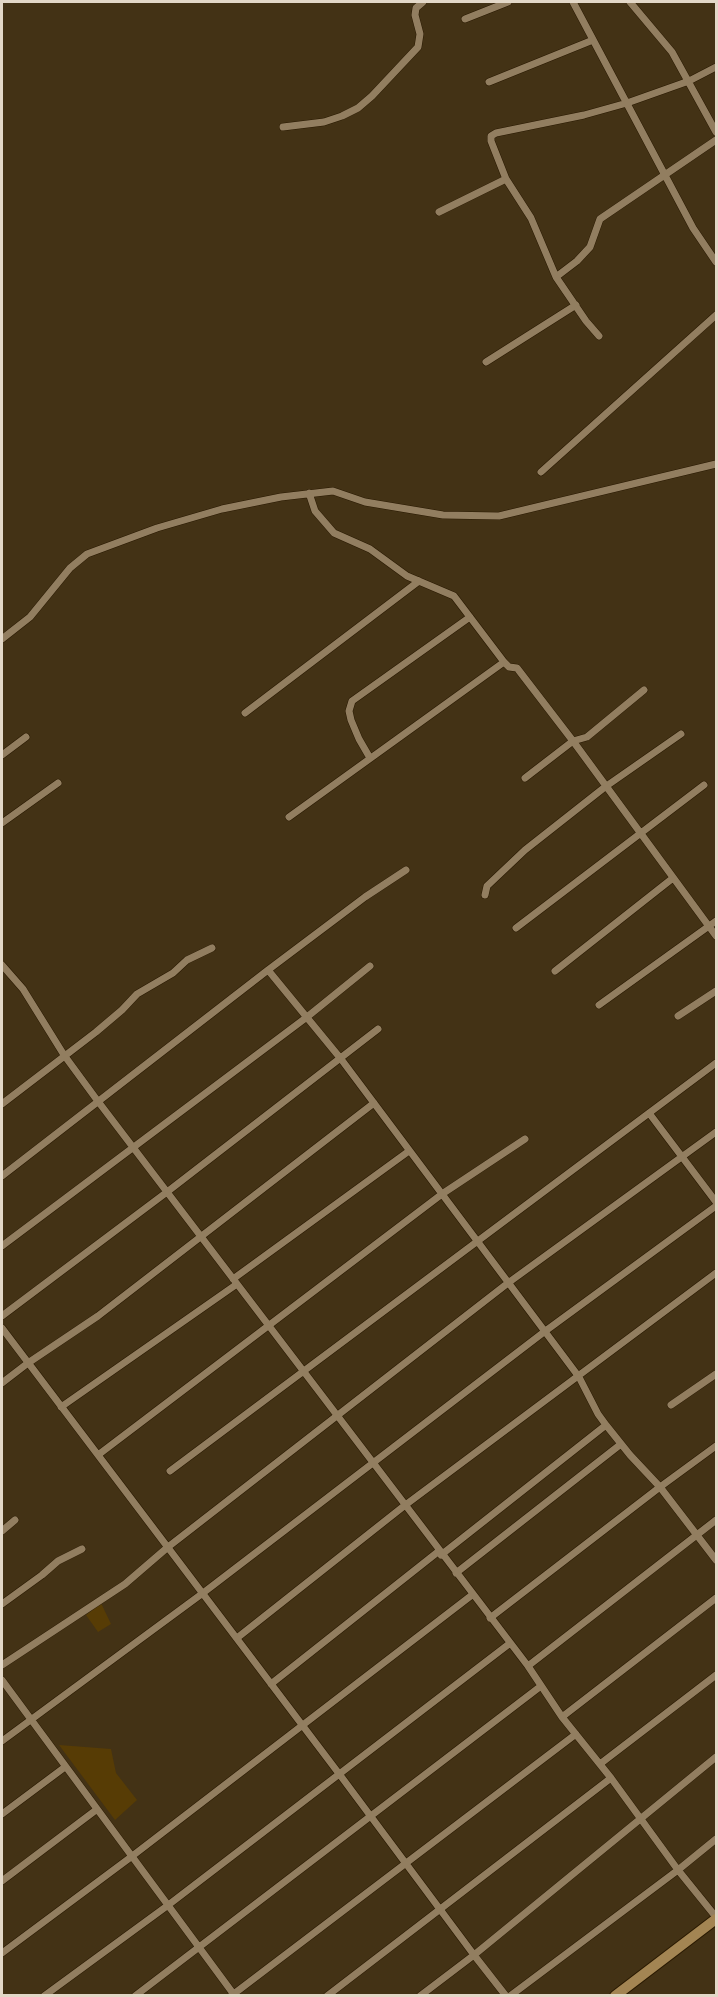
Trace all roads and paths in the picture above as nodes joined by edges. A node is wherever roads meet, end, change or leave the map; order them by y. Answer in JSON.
{"nodes":[{"id":1,"x":423,"y":2,"type":"edge"},
{"id":2,"x":508,"y":2,"type":"edge"},
{"id":3,"x":573,"y":2,"type":"edge"},
{"id":4,"x":630,"y":2,"type":"edge"},
{"id":5,"x":465,"y":19,"type":"dead end"},
{"id":6,"x":593,"y":40,"type":"junction"},
{"id":7,"x":717,"y":67,"type":"edge"},
{"id":8,"x":689,"y":81,"type":"junction"},
{"id":9,"x":489,"y":82,"type":"dead end"},
{"id":10,"x":627,"y":103,"type":"junction"},
{"id":11,"x":283,"y":127,"type":"dead end"},
{"id":12,"x":717,"y":132,"type":"edge"},
{"id":13,"x":717,"y":140,"type":"edge"},
{"id":14,"x":665,"y":176,"type":"junction"},
{"id":15,"x":506,"y":179,"type":"junction"},
{"id":16,"x":438,"y":212,"type":"dead end"},
{"id":17,"x":717,"y":262,"type":"edge"},
{"id":18,"x":556,"y":277,"type":"junction"},
{"id":19,"x":576,"y":305,"type":"junction"},
{"id":20,"x":717,"y":315,"type":"edge"},
{"id":21,"x":599,"y":336,"type":"dead end"},
{"id":22,"x":486,"y":363,"type":"dead end"},
{"id":23,"x":717,"y":464,"type":"edge"},
{"id":24,"x":541,"y":472,"type":"dead end"},
{"id":25,"x":309,"y":492,"type":"junction"},
{"id":26,"x":418,"y":581,"type":"junction"},
{"id":27,"x":470,"y":617,"type":"junction"},
{"id":28,"x":2,"y":639,"type":"edge"},
{"id":29,"x":504,"y":662,"type":"junction"},
{"id":30,"x":644,"y":690,"type":"dead end"},
{"id":31,"x":245,"y":713,"type":"dead end"},
{"id":32,"x":681,"y":734,"type":"dead end"},
{"id":33,"x":26,"y":737,"type":"dead end"},
{"id":34,"x":573,"y":741,"type":"junction"},
{"id":35,"x":2,"y":755,"type":"edge"},
{"id":36,"x":370,"y":758,"type":"junction"},
{"id":37,"x":525,"y":778,"type":"dead end"},
{"id":38,"x":58,"y":783,"type":"dead end"},
{"id":39,"x":704,"y":784,"type":"dead end"},
{"id":40,"x":605,"y":787,"type":"junction"},
{"id":41,"x":289,"y":817,"type":"dead end"},
{"id":42,"x":2,"y":823,"type":"edge"},
{"id":43,"x":641,"y":834,"type":"junction"},
{"id":44,"x":405,"y":870,"type":"dead end"},
{"id":45,"x":673,"y":878,"type":"junction"},
{"id":46,"x":485,"y":895,"type":"dead end"},
{"id":47,"x":717,"y":921,"type":"edge"},
{"id":48,"x":709,"y":926,"type":"junction"},
{"id":49,"x":516,"y":928,"type":"dead end"},
{"id":50,"x":717,"y":936,"type":"edge"},
{"id":51,"x":212,"y":948,"type":"dead end"},
{"id":52,"x":2,"y":965,"type":"edge"},
{"id":53,"x":370,"y":966,"type":"dead end"},
{"id":54,"x":268,"y":970,"type":"junction"},
{"id":55,"x":555,"y":971,"type":"dead end"},
{"id":56,"x":717,"y":992,"type":"edge"},
{"id":57,"x":598,"y":1005,"type":"dead end"},
{"id":58,"x":678,"y":1016,"type":"dead end"},
{"id":59,"x":307,"y":1017,"type":"junction"},
{"id":60,"x":378,"y":1029,"type":"dead end"},
{"id":61,"x":64,"y":1055,"type":"junction"},
{"id":62,"x":340,"y":1059,"type":"junction"},
{"id":63,"x":717,"y":1063,"type":"edge"},
{"id":64,"x":97,"y":1100,"type":"junction"},
{"id":65,"x":374,"y":1103,"type":"junction"},
{"id":66,"x":2,"y":1104,"type":"edge"},
{"id":67,"x":649,"y":1113,"type":"junction"},
{"id":68,"x":717,"y":1132,"type":"edge"},
{"id":69,"x":525,"y":1139,"type":"dead end"},
{"id":70,"x":134,"y":1148,"type":"junction"},
{"id":71,"x":410,"y":1151,"type":"junction"},
{"id":72,"x":682,"y":1157,"type":"junction"},
{"id":73,"x":2,"y":1176,"type":"edge"},
{"id":74,"x":167,"y":1192,"type":"junction"},
{"id":75,"x":442,"y":1194,"type":"junction"},
{"id":76,"x":717,"y":1204,"type":"edge"},
{"id":77,"x":202,"y":1236,"type":"junction"},
{"id":78,"x":477,"y":1241,"type":"junction"},
{"id":79,"x":2,"y":1246,"type":"edge"},
{"id":80,"x":717,"y":1273,"type":"edge"},
{"id":81,"x":235,"y":1281,"type":"junction"},
{"id":82,"x":508,"y":1283,"type":"junction"},
{"id":83,"x":2,"y":1316,"type":"edge"},
{"id":84,"x":268,"y":1326,"type":"junction"},
{"id":85,"x":2,"y":1328,"type":"edge"},
{"id":86,"x":544,"y":1332,"type":"junction"},
{"id":87,"x":28,"y":1363,"type":"junction"},
{"id":88,"x":303,"y":1371,"type":"junction"},
{"id":89,"x":717,"y":1374,"type":"edge"},
{"id":90,"x":579,"y":1377,"type":"junction"},
{"id":91,"x":2,"y":1383,"type":"edge"},
{"id":92,"x":671,"y":1405,"type":"dead end"},
{"id":93,"x":61,"y":1407,"type":"junction"},
{"id":94,"x":337,"y":1417,"type":"junction"},
{"id":95,"x":606,"y":1425,"type":"junction"},
{"id":96,"x":621,"y":1444,"type":"junction"},
{"id":97,"x":717,"y":1446,"type":"edge"},
{"id":98,"x":98,"y":1455,"type":"junction"},
{"id":99,"x":372,"y":1464,"type":"junction"},
{"id":100,"x":170,"y":1471,"type":"dead end"},
{"id":101,"x":660,"y":1487,"type":"junction"},
{"id":102,"x":404,"y":1506,"type":"junction"},
{"id":103,"x":15,"y":1520,"type":"dead end"},
{"id":104,"x":717,"y":1520,"type":"edge"},
{"id":105,"x":2,"y":1531,"type":"edge"},
{"id":106,"x":697,"y":1535,"type":"junction"},
{"id":107,"x":168,"y":1547,"type":"junction"},
{"id":108,"x":82,"y":1549,"type":"dead end"},
{"id":109,"x":440,"y":1553,"type":"junction"},
{"id":110,"x":717,"y":1560,"type":"edge"},
{"id":111,"x":456,"y":1574,"type":"junction"},
{"id":112,"x":203,"y":1593,"type":"junction"},
{"id":113,"x":472,"y":1595,"type":"junction"},
{"id":114,"x":717,"y":1598,"type":"edge"},
{"id":115,"x":2,"y":1604,"type":"edge"},
{"id":116,"x":489,"y":1618,"type":"junction"},
{"id":117,"x":237,"y":1638,"type":"junction"},
{"id":118,"x":509,"y":1644,"type":"junction"},
{"id":119,"x":2,"y":1665,"type":"edge"},
{"id":120,"x":528,"y":1666,"type":"junction"},
{"id":121,"x":717,"y":1675,"type":"edge"},
{"id":122,"x":2,"y":1680,"type":"edge"},
{"id":123,"x":271,"y":1683,"type":"junction"},
{"id":124,"x":541,"y":1686,"type":"junction"},
{"id":125,"x":10,"y":1692,"type":"junction"},
{"id":126,"x":2,"y":1697,"type":"edge"},
{"id":127,"x":562,"y":1717,"type":"junction"},
{"id":128,"x":30,"y":1720,"type":"junction"},
{"id":129,"x":303,"y":1725,"type":"junction"},
{"id":130,"x":576,"y":1734,"type":"junction"},
{"id":131,"x":2,"y":1741,"type":"edge"},
{"id":132,"x":717,"y":1757,"type":"edge"},
{"id":133,"x":600,"y":1764,"type":"junction"},
{"id":134,"x":65,"y":1767,"type":"junction"},
{"id":135,"x":340,"y":1774,"type":"junction"},
{"id":136,"x":611,"y":1778,"type":"junction"},
{"id":137,"x":96,"y":1810,"type":"junction"},
{"id":138,"x":2,"y":1814,"type":"edge"},
{"id":139,"x":371,"y":1816,"type":"junction"},
{"id":140,"x":640,"y":1820,"type":"junction"},
{"id":141,"x":717,"y":1839,"type":"edge"},
{"id":142,"x":131,"y":1857,"type":"junction"},
{"id":143,"x":406,"y":1863,"type":"junction"},
{"id":144,"x":678,"y":1870,"type":"junction"},
{"id":145,"x":2,"y":1881,"type":"edge"},
{"id":146,"x":167,"y":1906,"type":"junction"},
{"id":147,"x":440,"y":1909,"type":"junction"},
{"id":148,"x":717,"y":1918,"type":"edge"},
{"id":149,"x":198,"y":1948,"type":"junction"},
{"id":150,"x":2,"y":1953,"type":"edge"},
{"id":151,"x":474,"y":1955,"type":"junction"},
{"id":152,"x":44,"y":1995,"type":"edge"},
{"id":153,"x":135,"y":1995,"type":"edge"},
{"id":154,"x":233,"y":1995,"type":"edge"},
{"id":155,"x":327,"y":1995,"type":"edge"},
{"id":156,"x":420,"y":1995,"type":"edge"},
{"id":157,"x":508,"y":1995,"type":"edge"},
{"id":158,"x":615,"y":1995,"type":"edge"}],
"edges":[{"from":1,"to":11,"type":"street"},
{"from":2,"to":5,"type":"street"},
{"from":3,"to":6,"type":"street"},
{"from":4,"to":8,"type":"street"},
{"from":6,"to":9,"type":"street"},
{"from":6,"to":10,"type":"street"},
{"from":7,"to":8,"type":"street"},
{"from":8,"to":10,"type":"street"},
{"from":8,"to":12,"type":"street"},
{"from":10,"to":14,"type":"street"},
{"from":10,"to":15,"type":"street"},
{"from":13,"to":14,"type":"street"},
{"from":14,"to":17,"type":"street"},
{"from":14,"to":18,"type":"street"},
{"from":15,"to":16,"type":"street"},
{"from":15,"to":18,"type":"street"},
{"from":18,"to":19,"type":"street"},
{"from":19,"to":21,"type":"street"},
{"from":19,"to":22,"type":"street"},
{"from":20,"to":24,"type":"street"},
{"from":23,"to":25,"type":"street"},
{"from":25,"to":26,"type":"street"},
{"from":25,"to":28,"type":"street"},
{"from":26,"to":27,"type":"street"},
{"from":26,"to":31,"type":"street"},
{"from":27,"to":29,"type":"street"},
{"from":27,"to":36,"type":"street"},
{"from":29,"to":34,"type":"street"},
{"from":29,"to":36,"type":"street"},
{"from":30,"to":34,"type":"street"},
{"from":32,"to":40,"type":"street"},
{"from":33,"to":35,"type":"street"},
{"from":34,"to":37,"type":"street"},
{"from":34,"to":40,"type":"street"},
{"from":36,"to":41,"type":"street"},
{"from":38,"to":42,"type":"street"},
{"from":39,"to":43,"type":"street"},
{"from":40,"to":43,"type":"street"},
{"from":40,"to":46,"type":"street"},
{"from":43,"to":45,"type":"street"},
{"from":43,"to":49,"type":"street"},
{"from":44,"to":54,"type":"street"},
{"from":45,"to":48,"type":"street"},
{"from":45,"to":55,"type":"street"},
{"from":47,"to":48,"type":"street"},
{"from":48,"to":50,"type":"street"},
{"from":48,"to":57,"type":"street"},
{"from":51,"to":61,"type":"street"},
{"from":52,"to":61,"type":"street"},
{"from":53,"to":59,"type":"street"},
{"from":54,"to":59,"type":"street"},
{"from":54,"to":64,"type":"street"},
{"from":56,"to":58,"type":"street"},
{"from":59,"to":62,"type":"street"},
{"from":59,"to":70,"type":"street"},
{"from":60,"to":62,"type":"street"},
{"from":61,"to":64,"type":"street"},
{"from":61,"to":66,"type":"street"},
{"from":62,"to":65,"type":"street"},
{"from":62,"to":74,"type":"street"},
{"from":63,"to":67,"type":"street"},
{"from":64,"to":70,"type":"street"},
{"from":64,"to":73,"type":"street"},
{"from":65,"to":71,"type":"street"},
{"from":65,"to":77,"type":"street"},
{"from":67,"to":72,"type":"street"},
{"from":67,"to":78,"type":"street"},
{"from":68,"to":72,"type":"street"},
{"from":69,"to":75,"type":"street"},
{"from":70,"to":74,"type":"street"},
{"from":70,"to":79,"type":"street"},
{"from":71,"to":75,"type":"street"},
{"from":71,"to":81,"type":"street"},
{"from":72,"to":76,"type":"street"},
{"from":72,"to":82,"type":"street"},
{"from":74,"to":77,"type":"street"},
{"from":74,"to":83,"type":"street"},
{"from":75,"to":78,"type":"street"},
{"from":75,"to":84,"type":"street"},
{"from":76,"to":86,"type":"street"},
{"from":77,"to":81,"type":"street"},
{"from":77,"to":87,"type":"street"},
{"from":78,"to":82,"type":"street"},
{"from":78,"to":88,"type":"street"},
{"from":80,"to":90,"type":"street"},
{"from":81,"to":84,"type":"street"},
{"from":81,"to":93,"type":"street"},
{"from":82,"to":86,"type":"street"},
{"from":82,"to":94,"type":"street"},
{"from":84,"to":88,"type":"street"},
{"from":84,"to":98,"type":"street"},
{"from":85,"to":87,"type":"street"},
{"from":86,"to":90,"type":"street"},
{"from":86,"to":99,"type":"street"},
{"from":87,"to":91,"type":"street"},
{"from":87,"to":93,"type":"street"},
{"from":88,"to":94,"type":"street"},
{"from":88,"to":100,"type":"street"},
{"from":89,"to":92,"type":"street"},
{"from":90,"to":95,"type":"street"},
{"from":90,"to":102,"type":"street"},
{"from":93,"to":98,"type":"street"},
{"from":94,"to":99,"type":"street"},
{"from":94,"to":107,"type":"street"},
{"from":95,"to":96,"type":"street"},
{"from":95,"to":109,"type":"street"},
{"from":96,"to":101,"type":"street"},
{"from":96,"to":111,"type":"street"},
{"from":97,"to":101,"type":"street"},
{"from":98,"to":107,"type":"street"},
{"from":99,"to":102,"type":"street"},
{"from":99,"to":112,"type":"street"},
{"from":101,"to":106,"type":"street"},
{"from":101,"to":116,"type":"street"},
{"from":102,"to":109,"type":"street"},
{"from":102,"to":117,"type":"street"},
{"from":103,"to":105,"type":"street"},
{"from":104,"to":106,"type":"street"},
{"from":106,"to":110,"type":"street"},
{"from":106,"to":120,"type":"street"},
{"from":107,"to":112,"type":"street"},
{"from":107,"to":119,"type":"street"},
{"from":108,"to":115,"type":"street"},
{"from":109,"to":111,"type":"street"},
{"from":109,"to":123,"type":"street"},
{"from":111,"to":113,"type":"street"},
{"from":112,"to":117,"type":"street"},
{"from":112,"to":128,"type":"street"},
{"from":113,"to":116,"type":"street"},
{"from":113,"to":129,"type":"street"},
{"from":114,"to":127,"type":"street"},
{"from":116,"to":118,"type":"street"},
{"from":117,"to":123,"type":"street"},
{"from":118,"to":120,"type":"street"},
{"from":118,"to":135,"type":"street"},
{"from":120,"to":124,"type":"street"},
{"from":121,"to":133,"type":"street"},
{"from":122,"to":125,"type":"street"},
{"from":123,"to":129,"type":"street"},
{"from":124,"to":127,"type":"street"},
{"from":124,"to":139,"type":"street"},
{"from":125,"to":126,"type":"street"},
{"from":125,"to":128,"type":"street"},
{"from":127,"to":130,"type":"street"},
{"from":128,"to":131,"type":"street"},
{"from":128,"to":134,"type":"street"},
{"from":129,"to":135,"type":"street"},
{"from":129,"to":142,"type":"street"},
{"from":130,"to":133,"type":"street"},
{"from":130,"to":143,"type":"street"},
{"from":132,"to":140,"type":"street"},
{"from":133,"to":136,"type":"street"},
{"from":134,"to":137,"type":"street"},
{"from":134,"to":138,"type":"street"},
{"from":135,"to":139,"type":"street"},
{"from":135,"to":146,"type":"street"},
{"from":136,"to":140,"type":"street"},
{"from":136,"to":147,"type":"street"},
{"from":137,"to":142,"type":"street"},
{"from":137,"to":145,"type":"street"},
{"from":139,"to":143,"type":"street"},
{"from":139,"to":149,"type":"street"},
{"from":140,"to":144,"type":"street"},
{"from":140,"to":151,"type":"street"},
{"from":141,"to":144,"type":"street"},
{"from":142,"to":146,"type":"street"},
{"from":142,"to":150,"type":"street"},
{"from":143,"to":147,"type":"street"},
{"from":143,"to":154,"type":"street"},
{"from":144,"to":148,"type":"street"},
{"from":144,"to":157,"type":"street"},
{"from":146,"to":149,"type":"street"},
{"from":146,"to":152,"type":"street"},
{"from":147,"to":151,"type":"street"},
{"from":147,"to":155,"type":"street"},
{"from":148,"to":158,"type":"main road"},
{"from":149,"to":153,"type":"street"},
{"from":149,"to":154,"type":"street"},
{"from":151,"to":156,"type":"street"},
{"from":151,"to":157,"type":"street"}]}
